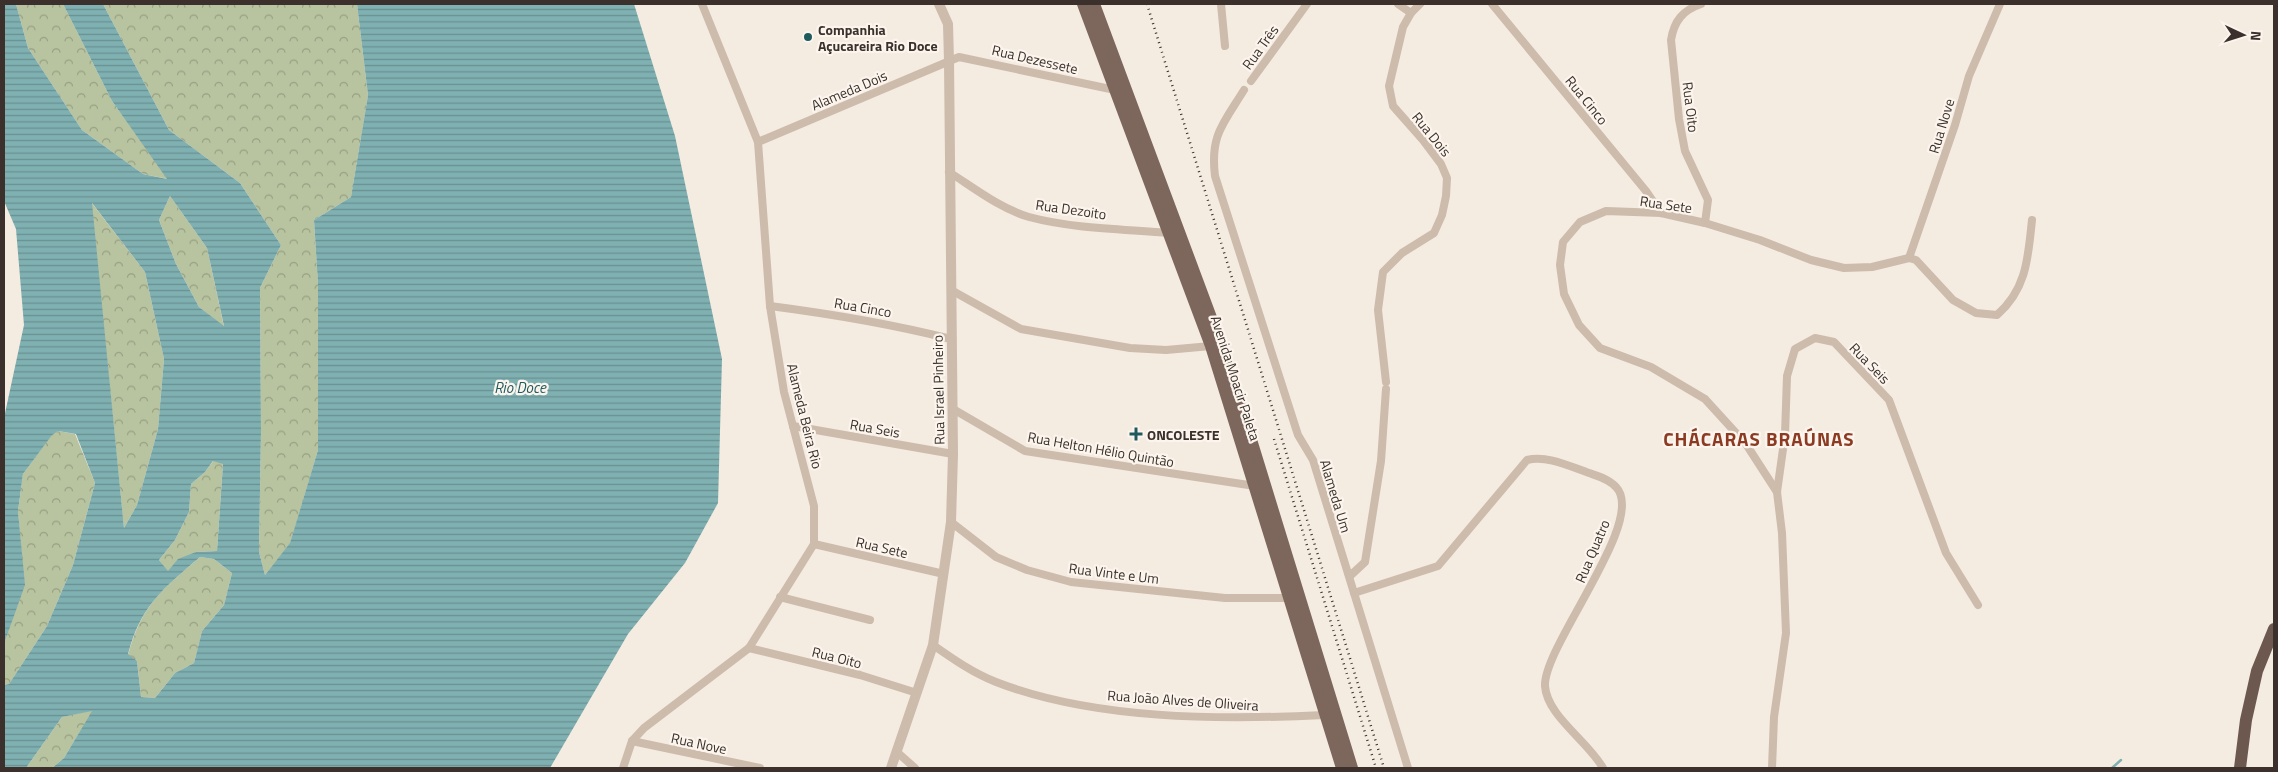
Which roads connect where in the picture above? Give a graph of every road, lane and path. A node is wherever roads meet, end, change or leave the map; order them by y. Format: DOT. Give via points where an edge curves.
graph roads {
  1 [pos="702,4"];
  2 [pos="939,4"];
  3 [pos="1083,4"];
  4 [pos="1094,4"];
  5 [pos="1221,4"];
  6 [pos="1306,4"];
  7 [pos="1398,4"];
  8 [pos="1420,4"];
  9 [pos="1492,4"];
  10 [pos="1701,4"];
  11 [pos="2000,4"];
  12 [pos="1410,12"];
  13 [pos="1225,46"];
  14 [pos="949,61"];
  15 [pos="1250,81"];
  16 [pos="1115,90"];
  17 [pos="1244,90"];
  18 [pos="758,142"];
  19 [pos="949,172"];
  20 [pos="1215,176"];
  21 [pos="1661,213"];
  22 [pos="2032,220"];
  23 [pos="1705,223"];
  24 [pos="1170,233"];
  25 [pos="1910,258"];
  26 [pos="951,290"];
  27 [pos="770,306"];
  28 [pos="951,340"];
  29 [pos="1211,346"];
  30 [pos="953,409"];
  31 [pos="794,426"];
  32 [pos="953,454"];
  33 [pos="1255,486"];
  34 [pos="1777,492"];
  35 [pos="951,522"];
  36 [pos="814,544"];
  37 [pos="944,574"];
  38 [pos="1350,576"];
  39 [pos="1354,592"];
  40 [pos="780,597"];
  41 [pos="1290,598"];
  42 [pos="1978,605"];
  43 [pos="870,620"];
  44 [pos="2274,629"];
  45 [pos="933,645"];
  46 [pos="749,648"];
  47 [pos="917,693"];
  48 [pos="1324,715"];
  49 [pos="632,741"];
  50 [pos="898,753"];
  51 [pos="623,768"];
  52 [pos="760,768"];
  53 [pos="891,768"];
  54 [pos="915,768"];
  55 [pos="1342,768"];
  56 [pos="1352,768"];
  57 [pos="1408,768"];
  58 [pos="1603,768"];
  59 [pos="1772,768"];
  60 [pos="2240,768"];
  1 -- 18 [label="street, Alameda Beira Rio"];
  2 -- 14 [label="street, Rua Israel Pinheiro" via="948,24"];
  3 -- 16 [label="main road, Avenida Moacir Paleta"];
  4 -- 56 [label="main road, Avenida Moacir Paleta" via="1213,323"];
  5 -- 13 [label="street"];
  6 -- 15 [label="street, Rua Três"];
  7 -- 12 [label="street"];
  8 -- 12 [label="street"];
  9 -- 21 [label="street, Rua Cinco"];
  10 -- 23 [label="street, Rua Oito" via="1680,16 1671,40 1685,151 1708,200"];
  11 -- 25 [label="street, Rua Nove" via="1968,76"];
  12 -- 38 [label="street, Rua Dois" via="1403,27 1390,86 1393,106 1442,164 1447,178 1446,196 1434,234 1402,253 1383,272 1378,310 1386,386 1381,461 1364,562"];
  14 -- 16 [label="street, Rua Dezessete" via="966,57"];
  14 -- 18 [label="street, Alameda Dois"];
  14 -- 19 [label="street, Rua Israel Pinheiro"];
  16 -- 24 [label="main road, Avenida Moacir Paleta"];
  17 -- 20 [label="street, Rua Três" via="1214,142"];
  18 -- 27 [label="street, Alameda Beira Rio"];
  19 -- 24 [label="street, Rua Dezoito" via="1028,217"];
  19 -- 26 [label="street, Rua Israel Pinheiro"];
  20 -- 38 [label="street, Alameda Um" via="1298,435 1313,460"];
  21 -- 23 [label="street, Rua Sete"];
  21 -- 34 [label="street, Rua Sete" via="1606,211 1580,222 1563,242 1560,265 1564,294 1579,325 1600,348 1650,367 1705,399 1746,444"];
  22 -- 25 [label="street" via="2028,260 2017,294 1997,315 1976,313 1953,300 1916,260"];
  23 -- 25 [label="street, Rua Sete" via="1811,260 1844,268"];
  24 -- 29 [label="main road, Avenida Moacir Paleta"];
  26 -- 28 [label="street, Rua Israel Pinheiro"];
  26 -- 29 [label="street" via="1021,329 1130,348 1166,350"];
  27 -- 28 [label="street, Rua Cinco" via="861,319"];
  27 -- 31 [label="street, Alameda Beira Rio" via="784,392"];
  28 -- 30 [label="street, Rua Israel Pinheiro"];
  29 -- 33 [label="main road, Avenida Moacir Paleta"];
  30 -- 32 [label="street, Rua Israel Pinheiro"];
  30 -- 33 [label="street, Rua Helton Hélio Quintão" via="1025,451"];
  31 -- 32 [label="street, Rua Seis"];
  31 -- 36 [label="street, Alameda Beira Rio" via="814,506"];
  32 -- 35 [label="street, Rua Israel Pinheiro"];
  33 -- 41 [label="main road, Avenida Moacir Paleta"];
  34 -- 42 [label="street, Rua Seis" via="1785,435 1787,376 1795,349 1815,338 1834,342 1890,400 1946,553"];
  34 -- 59 [label="street, Rua Seis" via="1786,633 1774,717"];
  35 -- 37 [label="street, Rua Israel Pinheiro"];
  35 -- 41 [label="street, Rua Vinte e Um" via="996,557 1027,570 1071,582 1225,598"];
  36 -- 37 [label="street, Rua Sete"];
  36 -- 40 [label="street"];
  37 -- 45 [label="street, Rua Israel Pinheiro"];
  38 -- 39 [label="street, Alameda Um"];
  39 -- 57 [label="street, Alameda Um"];
  39 -- 58 [label="street, Rua Quatro" via="1438,566 1527,460 1538,457 1556,461 1602,477 1617,487 1622,499 1612,541 1545,674 1548,700"];
  40 -- 43 [label="street"];
  40 -- 46 [label="street"];
  41 -- 48 [label="main road, Avenida Moacir Paleta"];
  44 -- 60 [label="highway" via="2257,671"];
  45 -- 47 [label="street, Rua Israel Pinheiro"];
  45 -- 48 [label="street, Rua João Alves de Oliveira" via="961,665 996,682 1051,699 1118,710 1212,717"];
  46 -- 47 [label="street, Rua Oito" via="860,675"];
  46 -- 49 [label="street" via="652,721"];
  47 -- 50 [label="street, Rua Israel Pinheiro"];
  48 -- 55 [label="main road, Avenida Moacir Paleta"];
  49 -- 51 [label="street"];
  49 -- 52 [label="street, Rua Nove"];
  50 -- 53 [label="street, Rua Israel Pinheiro"];
  50 -- 54 [label="street"];
}
